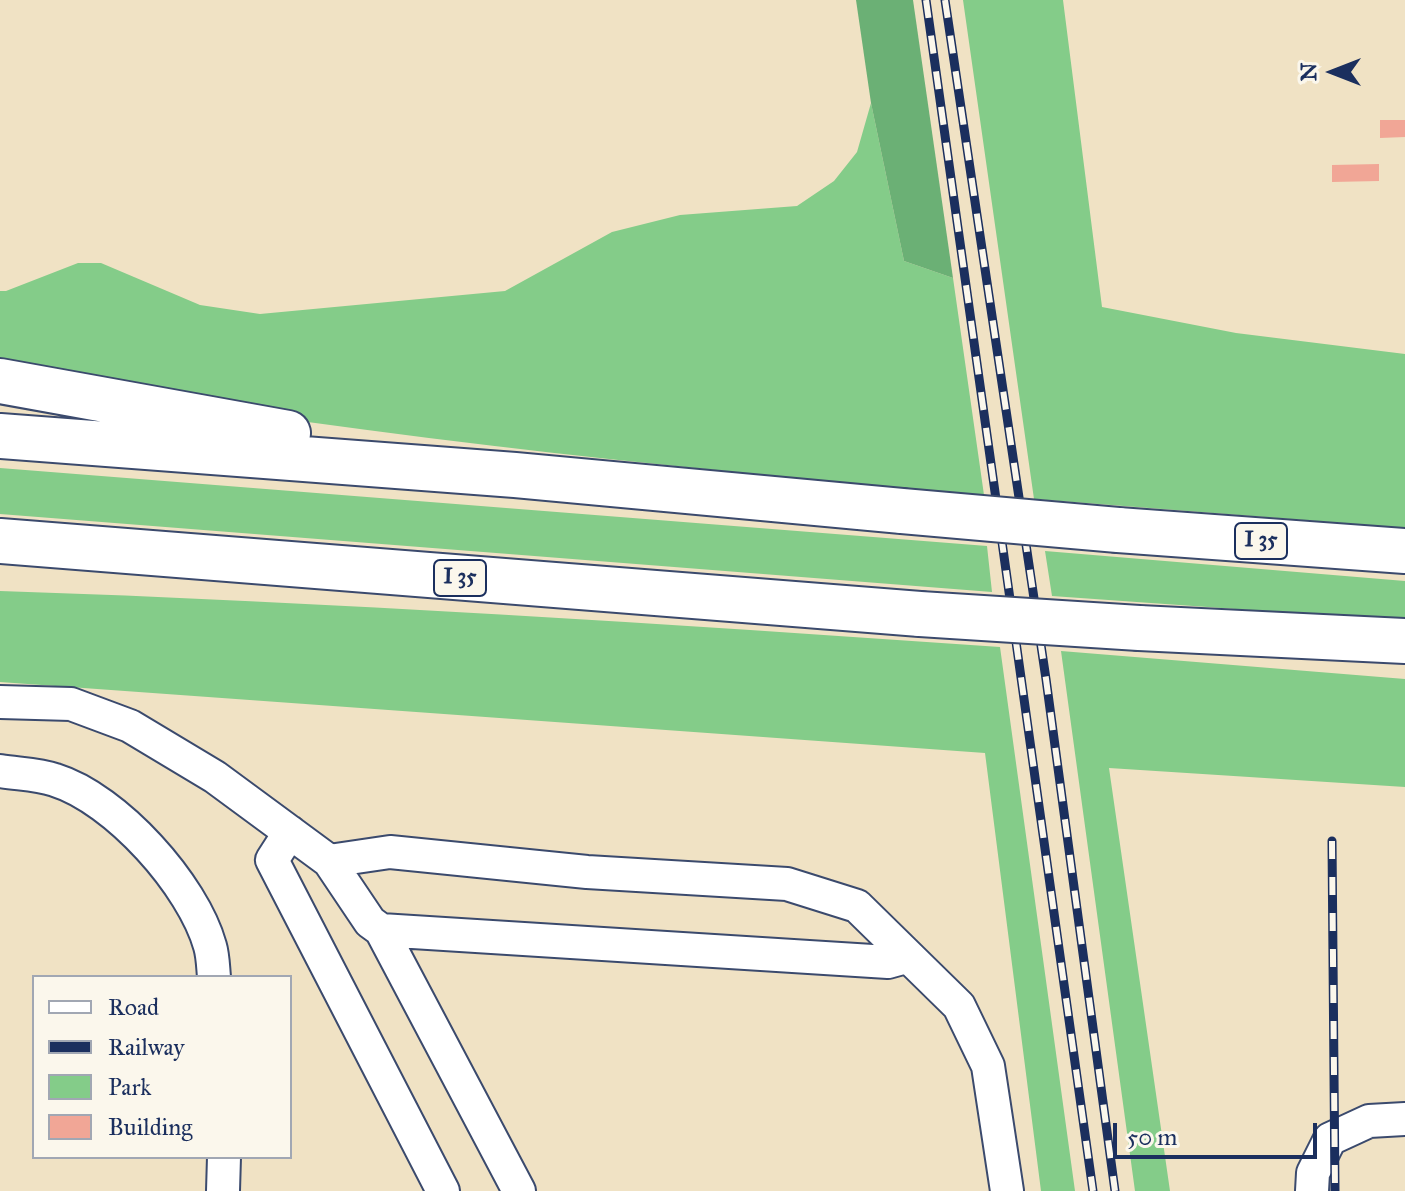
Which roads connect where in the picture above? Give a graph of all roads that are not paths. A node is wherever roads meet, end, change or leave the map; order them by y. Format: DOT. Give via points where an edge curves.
graph roads {
  1 [pos="0,381"];
  2 [pos="0,436"];
  3 [pos="515,475"];
  4 [pos="0,541"];
  5 [pos="1405,551"];
  6 [pos="0,566"];
  7 [pos="439,576"];
  8 [pos="1405,641"];
  9 [pos="0,702"];
  10 [pos="0,771"];
  11 [pos="290,832"];
  12 [pos="329,861"];
  13 [pos="381,930"];
  14 [pos="906,957"];
  15 [pos="214,975"];
  16 [pos="1405,1119"];
  17 [pos="224,1159"];
  18 [pos="223,1191"];
  19 [pos="443,1191"];
  20 [pos="519,1191"];
  21 [pos="1007,1191"];
  22 [pos="1312,1191"];
  1 -- 3 [label="highway"];
  2 -- 3 [label="highway, I 35"];
  3 -- 5 [label="highway, I 35, bridge"];
  4 -- 7 [label="highway, I 35"];
  6 -- 7 [label="highway"];
  7 -- 8 [label="highway, I 35, bridge" via="920,614"];
  9 -- 11 [label="lane" via="71,704 130,726 215,777"];
  10 -- 15 [label="lane" via="56,780 108,808 158,856 189,899 210,946"];
  11 -- 12 [label="lane"];
  11 -- 19 [label="lane" via="272,860"];
  12 -- 13 [label="lane"];
  12 -- 14 [label="lane" via="390,852 587,872 787,884 857,906"];
  13 -- 14 [label="lane" via="888,962"];
  13 -- 20 [label="lane"];
  14 -- 21 [label="lane" via="959,1006 988,1066"];
  16 -- 22 [label="lane" via="1369,1121 1330,1139 1313,1173"];
  17 -- 18 [label="lane"];
}
